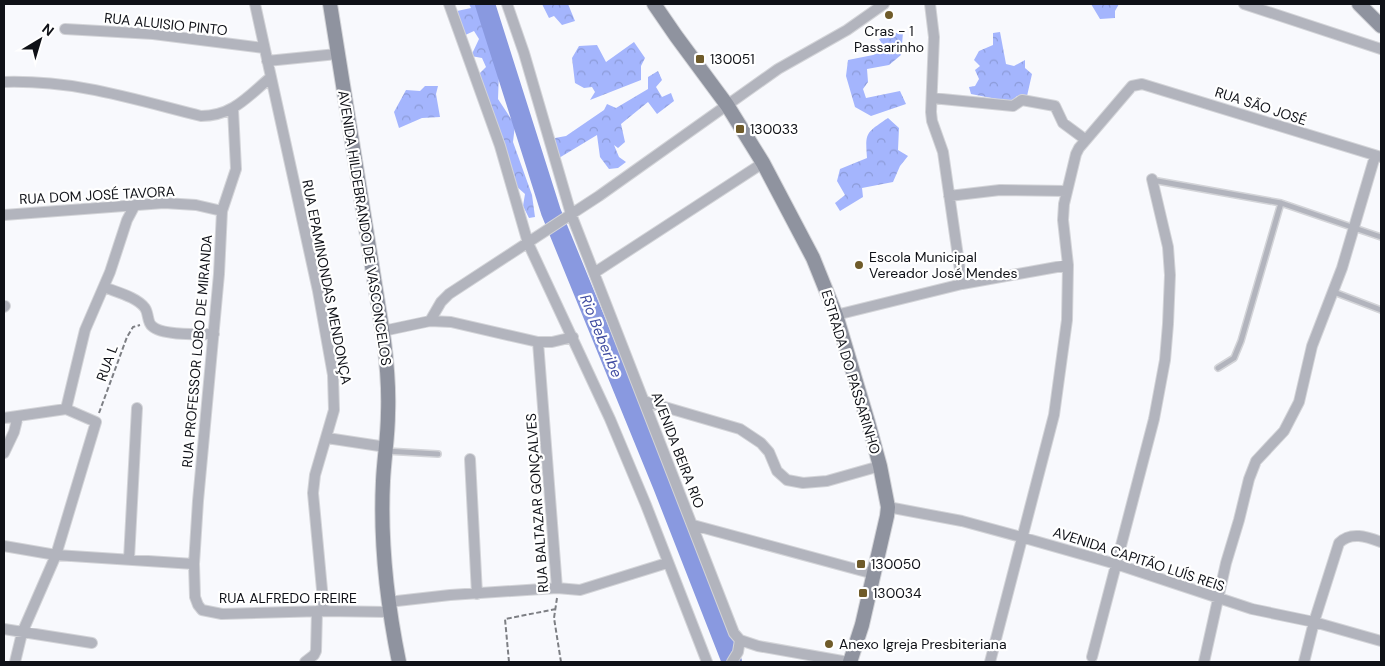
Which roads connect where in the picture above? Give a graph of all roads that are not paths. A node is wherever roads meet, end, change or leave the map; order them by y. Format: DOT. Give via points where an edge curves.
graph roads {
  1 [pos="255,4"];
  2 [pos="330,4"];
  3 [pos="449,4"];
  4 [pos="507,4"];
  5 [pos="654,4"];
  6 [pos="884,4"];
  7 [pos="930,4"];
  8 [pos="1244,4"];
  9 [pos="1359,4"];
  10 [pos="1381,26"];
  11 [pos="65,29"];
  12 [pos="264,48"];
  13 [pos="1381,49"];
  14 [pos="337,54"];
  15 [pos="267,61"];
  16 [pos="271,77"];
  17 [pos="4,82"];
  18 [pos="932,98"];
  19 [pos="727,105"];
  20 [pos="233,109"];
  21 [pos="1086,140"];
  22 [pos="1378,156"];
  23 [pos="763,163"];
  24 [pos="1152,179"];
  25 [pos="1067,191"];
  26 [pos="949,196"];
  27 [pos="1281,203"];
  28 [pos="134,205"];
  29 [pos="222,211"];
  30 [pos="4,215"];
  31 [pos="567,216"];
  32 [pos="1354,228"];
  33 [pos="1381,237"];
  34 [pos="532,239"];
  35 [pos="1068,265"];
  36 [pos="594,273"];
  37 [pos="962,284"];
  38 [pos="104,287"];
  39 [pos="1334,292"];
  40 [pos="1381,310"];
  41 [pos="836,315"];
  42 [pos="430,321"];
  43 [pos="383,332"];
  44 [pos="214,334"];
  45 [pos="573,337"];
  46 [pos="538,342"];
  47 [pos="1218,368"];
  48 [pos="644,401"];
  49 [pos="136,408"];
  50 [pos="66,409"];
  51 [pos="18,416"];
  52 [pos="4,418"];
  53 [pos="326,438"];
  54 [pos="386,449"];
  55 [pos="4,452"];
  56 [pos="438,454"];
  57 [pos="470,459"];
  58 [pos="880,466"];
  59 [pos="888,507"];
  60 [pos="693,525"];
  61 [pos="1022,537"];
  62 [pos="1381,542"];
  63 [pos="4,546"];
  64 [pos="56,555"];
  65 [pos="129,559"];
  66 [pos="668,563"];
  67 [pos="194,564"];
  68 [pos="1116,564"];
  69 [pos="874,574"];
  70 [pos="557,588"];
  71 [pos="477,594"];
  72 [pos="195,597"];
  73 [pos="1218,598"];
  74 [pos="389,607"];
  75 [pos="321,611"];
  76 [pos="1314,622"];
  77 [pos="4,629"];
  78 [pos="22,633"];
  79 [pos="739,638"];
  80 [pos="1381,641"];
  81 [pos="92,643"];
  82 [pos="1092,657"];
  83 [pos="15,662"];
  84 [pos="305,662"];
  85 [pos="399,662"];
  86 [pos="707,662"];
  87 [pos="732,662"];
  88 [pos="849,662"];
  89 [pos="990,662"];
  90 [pos="1204,662"];
  91 [pos="1304,662"];
  1 -- 12 [label="street, RUA EPAMINONDAS MENDONÇA"];
  2 -- 14 [label="street, AVENIDA HILDEBRANDO DE VASCONCELOS"];
  3 -- 34 [label="street"];
  4 -- 31 [label="street, AVENIDA BEIRA RIO" via="524,53"];
  5 -- 19 [label="street, ESTRADA DO PASSARINHO"];
  6 -- 19 [label="street" via="847,30 778,69"];
  7 -- 18 [label="street" via="934,37"];
  8 -- 13 [label="street"];
  9 -- 10 [label="street"];
  11 -- 12 [label="street, RUA ALUISIO PINTO" via="153,34"];
  12 -- 15 [label="street, RUA EPAMINONDAS MENDONÇA"];
  14 -- 15 [label="street"];
  14 -- 43 [label="street, AVENIDA HILDEBRANDO DE VASCONCELOS"];
  15 -- 16 [label="street, RUA EPAMINONDAS MENDONÇA"];
  16 -- 20 [label="street"];
  16 -- 53 [label="street, RUA EPAMINONDAS MENDONÇA" via="333,375 334,410"];
  17 -- 20 [label="street" via="80,86 201,116 213,116"];
  18 -- 21 [label="street" via="1013,106 1022,100 1055,106 1063,123"];
  18 -- 26 [label="street" via="932,122 943,152"];
  19 -- 23 [label="street, ESTRADA DO PASSARINHO"];
  19 -- 31 [label="street"];
  20 -- 29 [label="street, RUA PROFESSOR LOBO DE MIRANDA" via="236,169"];
  21 -- 22 [label="street, RUA SÃO JOSÉ" via="1132,86 1142,84"];
  21 -- 25 [label="street" via="1076,154"];
  22 -- 32 [label="street"];
  23 -- 36 [label="street"];
  23 -- 41 [label="street, ESTRADA DO PASSARINHO" via="809,250"];
  24 -- 27 [label="lane"];
  24 -- 68 [label="street" via="1168,247 1170,275 1164,368"];
  25 -- 26 [label="street" via="1000,190"];
  25 -- 35 [label="street" via="1063,220"];
  26 -- 37 [label="street"];
  27 -- 32 [label="lane"];
  27 -- 47 [label="lane" via="1241,342 1234,358"];
  28 -- 29 [label="street, RUA DOM JOSÉ TAVORA" via="196,205"];
  28 -- 30 [label="street, RUA DOM JOSÉ TAVORA"];
  28 -- 38 [label="street"];
  29 -- 44 [label="street, RUA PROFESSOR LOBO DE MIRANDA"];
  31 -- 34 [label="street"];
  31 -- 36 [label="street, AVENIDA BEIRA RIO"];
  32 -- 33 [label="lane"];
  32 -- 39 [label="street"];
  34 -- 42 [label="street" via="449,294"];
  34 -- 45 [label="street"];
  35 -- 37 [label="street"];
  35 -- 61 [label="street" via="1067,320 1058,395"];
  36 -- 48 [label="street, AVENIDA BEIRA RIO"];
  37 -- 41 [label="street"];
  38 -- 44 [label="street" via="139,303 156,329"];
  38 -- 50 [label="street" via="85,330"];
  39 -- 40 [label="lane"];
  39 -- 73 [label="street" via="1312,346 1299,402 1284,431 1256,460"];
  41 -- 58 [label="street, ESTRADA DO PASSARINHO"];
  42 -- 43 [label="street"];
  42 -- 46 [label="street" via="451,322"];
  43 -- 54 [label="street, AVENIDA HILDEBRANDO DE VASCONCELOS" via="388,379"];
  44 -- 67 [label="street, RUA PROFESSOR LOBO DE MIRANDA"];
  45 -- 46 [label="street"];
  45 -- 66 [label="street" via="614,428"];
  46 -- 70 [label="street, RUA BALTAZAR GONÇALVES"];
  48 -- 58 [label="street" via="740,429 761,443 787,480 803,483 827,481"];
  48 -- 60 [label="street, AVENIDA BEIRA RIO"];
  49 -- 65 [label="street"];
  50 -- 51 [label="street"];
  50 -- 64 [label="street" via="96,422"];
  51 -- 52 [label="street"];
  51 -- 55 [label="street"];
  53 -- 54 [label="street"];
  53 -- 75 [label="street, RUA EPAMINONDAS MENDONÇA" via="312,493"];
  54 -- 56 [label="lane"];
  54 -- 74 [label="street, AVENIDA HILDEBRANDO DE VASCONCELOS" via="383,519"];
  57 -- 71 [label="street"];
  58 -- 59 [label="street, ESTRADA DO PASSARINHO"];
  59 -- 61 [label="street, AVENIDA CAPITÃO LUÍS REIS" via="962,521"];
  59 -- 69 [label="street, ESTRADA DO PASSARINHO"];
  60 -- 69 [label="street"];
  60 -- 79 [label="street, AVENIDA BEIRA RIO" via="727,617"];
  61 -- 68 [label="street, AVENIDA CAPITÃO LUÍS REIS"];
  61 -- 89 [label="street"];
  62 -- 76 [label="street" via="1350,536 1339,543"];
  63 -- 64 [label="street"];
  64 -- 65 [label="street"];
  64 -- 78 [label="street"];
  65 -- 67 [label="street"];
  66 -- 70 [label="street, RUA ALFREDO FREIRE" via="580,590"];
  66 -- 86 [label="street"];
  67 -- 72 [label="street, RUA PROFESSOR LOBO DE MIRANDA"];
  68 -- 73 [label="street, AVENIDA CAPITÃO LUÍS REIS"];
  68 -- 82 [label="street"];
  69 -- 88 [label="street, ESTRADA DO PASSARINHO"];
  70 -- 71 [label="street, RUA ALFREDO FREIRE"];
  71 -- 74 [label="street, RUA ALFREDO FREIRE"];
  72 -- 75 [label="street, RUA ALFREDO FREIRE" via="202,610 222,614"];
  73 -- 76 [label="street, AVENIDA CAPITÃO LUÍS REIS"];
  73 -- 90 [label="street"];
  74 -- 75 [label="street, RUA ALFREDO FREIRE"];
  74 -- 85 [label="street, AVENIDA HILDEBRANDO DE VASCONCELOS"];
  75 -- 84 [label="street, RUA EPAMINONDAS MENDONÇA" via="316,651"];
  76 -- 80 [label="street, AVENIDA CAPITÃO LUÍS REIS"];
  76 -- 91 [label="street"];
  77 -- 78 [label="street"];
  78 -- 81 [label="street"];
  78 -- 83 [label="street"];
  79 -- 87 [label="street" via="738,652"];
  79 -- 88 [label="street" via="758,646"];
}
